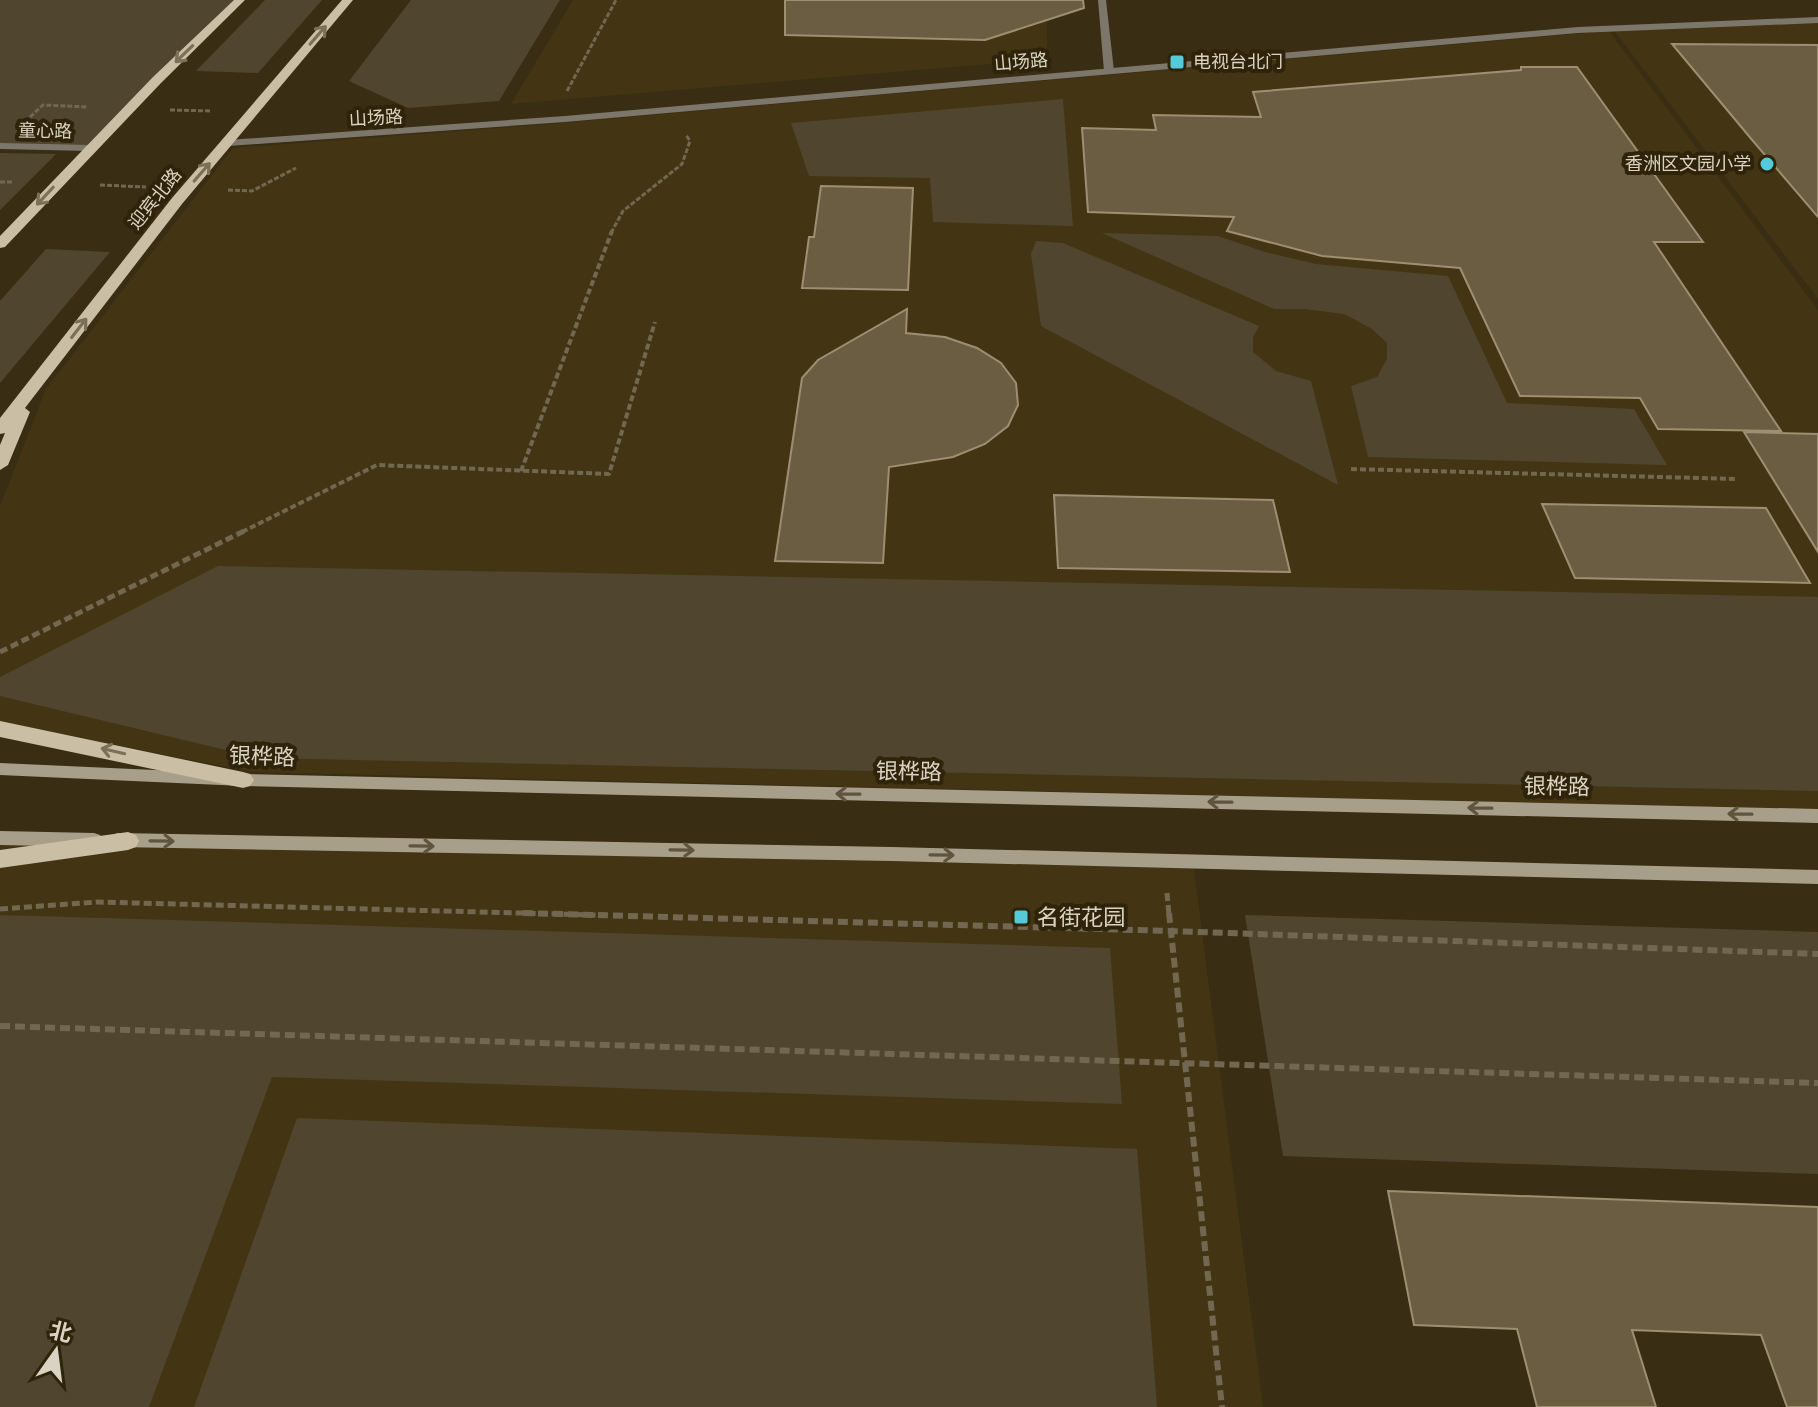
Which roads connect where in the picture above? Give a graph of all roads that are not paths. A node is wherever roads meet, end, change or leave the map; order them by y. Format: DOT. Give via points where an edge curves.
graph roads {
  1 [pos="240,0"];
  2 [pos="348,0"];
  3 [pos="1102,0"];
  4 [pos="1818,20"];
  5 [pos="1109,71"];
  6 [pos="228,143"];
  7 [pos="0,146"];
  8 [pos="90,148"];
  9 [pos="0,244"];
  10 [pos="31,390"];
  11 [pos="0,411"];
  12 [pos="0,429"];
  13 [pos="0,465"];
  14 [pos="0,729"];
  15 [pos="0,769"];
  16 [pos="243,780"];
  17 [pos="1818,816"];
  18 [pos="0,838"];
  19 [pos="128,841"];
  20 [pos="0,859"];
  21 [pos="1818,877"];
  1 -- 8 [label="main road, one-way"];
  6 -- 2 [label="main road, 迎宾北路, one-way"];
  3 -- 5 [label="street"];
  4 -- 5 [label="street, 山场路" via="1581,30"];
  5 -- 6 [label="street, 山场路" via="551,121"];
  10 -- 6 [label="main road, 迎宾北路, one-way"];
  7 -- 8 [label="street, 童心路"];
  8 -- 9 [label="main road, one-way"];
  10 -- 11 [label="main road"];
  10 -- 12 [label="main road, 迎宾北路"];
  10 -- 13 [label="main road"];
  16 -- 14 [label="main road, one-way"];
  15 -- 16 [label="main road, 银桦路"];
  17 -- 16 [label="main road, 银桦路, one-way"];
  18 -- 19 [label="main road"];
  19 -- 20 [label="main road"];
  19 -- 21 [label="main road, one-way"];
}
